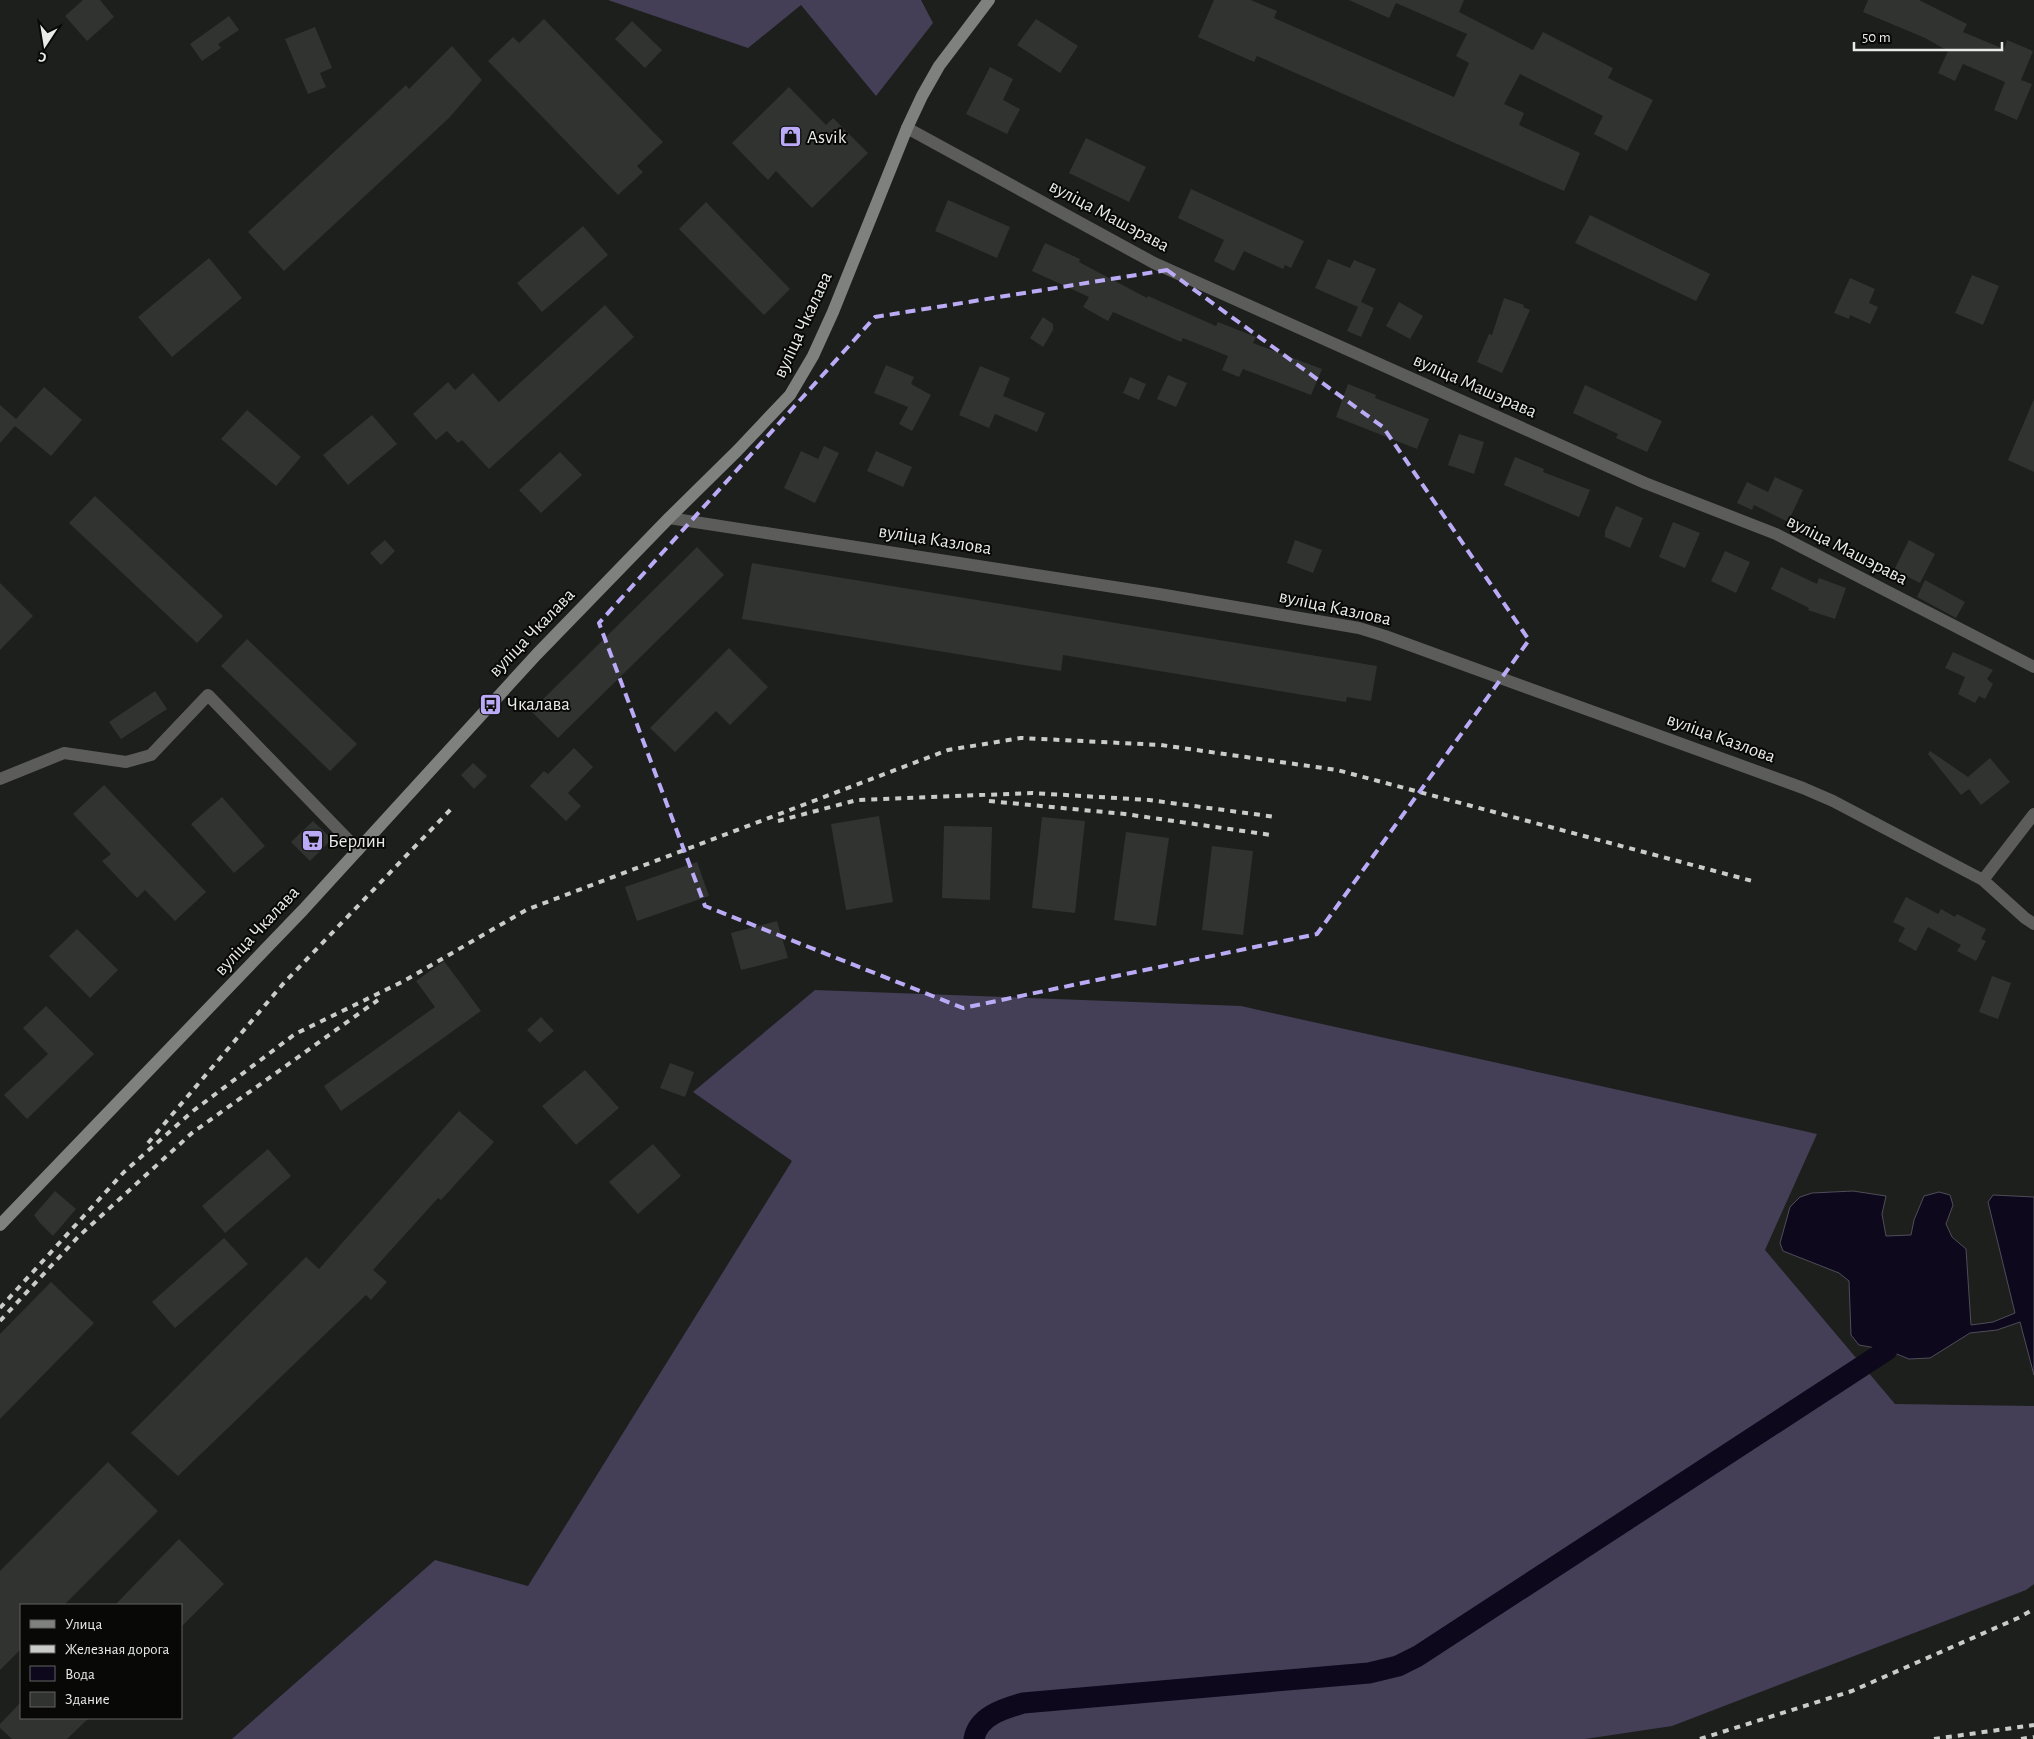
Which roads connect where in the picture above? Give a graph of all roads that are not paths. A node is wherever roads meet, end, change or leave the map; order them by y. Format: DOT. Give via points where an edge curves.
graph roads {
  1 [pos="989,0"];
  2 [pos="907,128"];
  3 [pos="669,518"];
  4 [pos="2034,667"];
  5 [pos="0,780"];
  6 [pos="2034,814"];
  7 [pos="358,850"];
  8 [pos="1983,880"];
  9 [pos="2034,924"];
  10 [pos="0,1225"];
  1 -- 2 [label="street, вуліца Чкалава" via="939,66"];
  2 -- 3 [label="street, вуліца Чкалава" via="833,312 802,377 790,396"];
  2 -- 4 [label="street, вуліца Машэрава" via="1154,263 1645,483 1776,534"];
  3 -- 7 [label="street, вуліца Чкалава" via="537,654"];
  3 -- 8 [label="street, вуліца Казлова" via="1359,628 1803,788"];
  5 -- 7 [label="street" via="64,753 126,762 151,755 208,695"];
  6 -- 8 [label="street"];
  7 -- 10 [label="street, вуліца Чкалава"];
  8 -- 9 [label="street, вуліца Казлова"];
}
